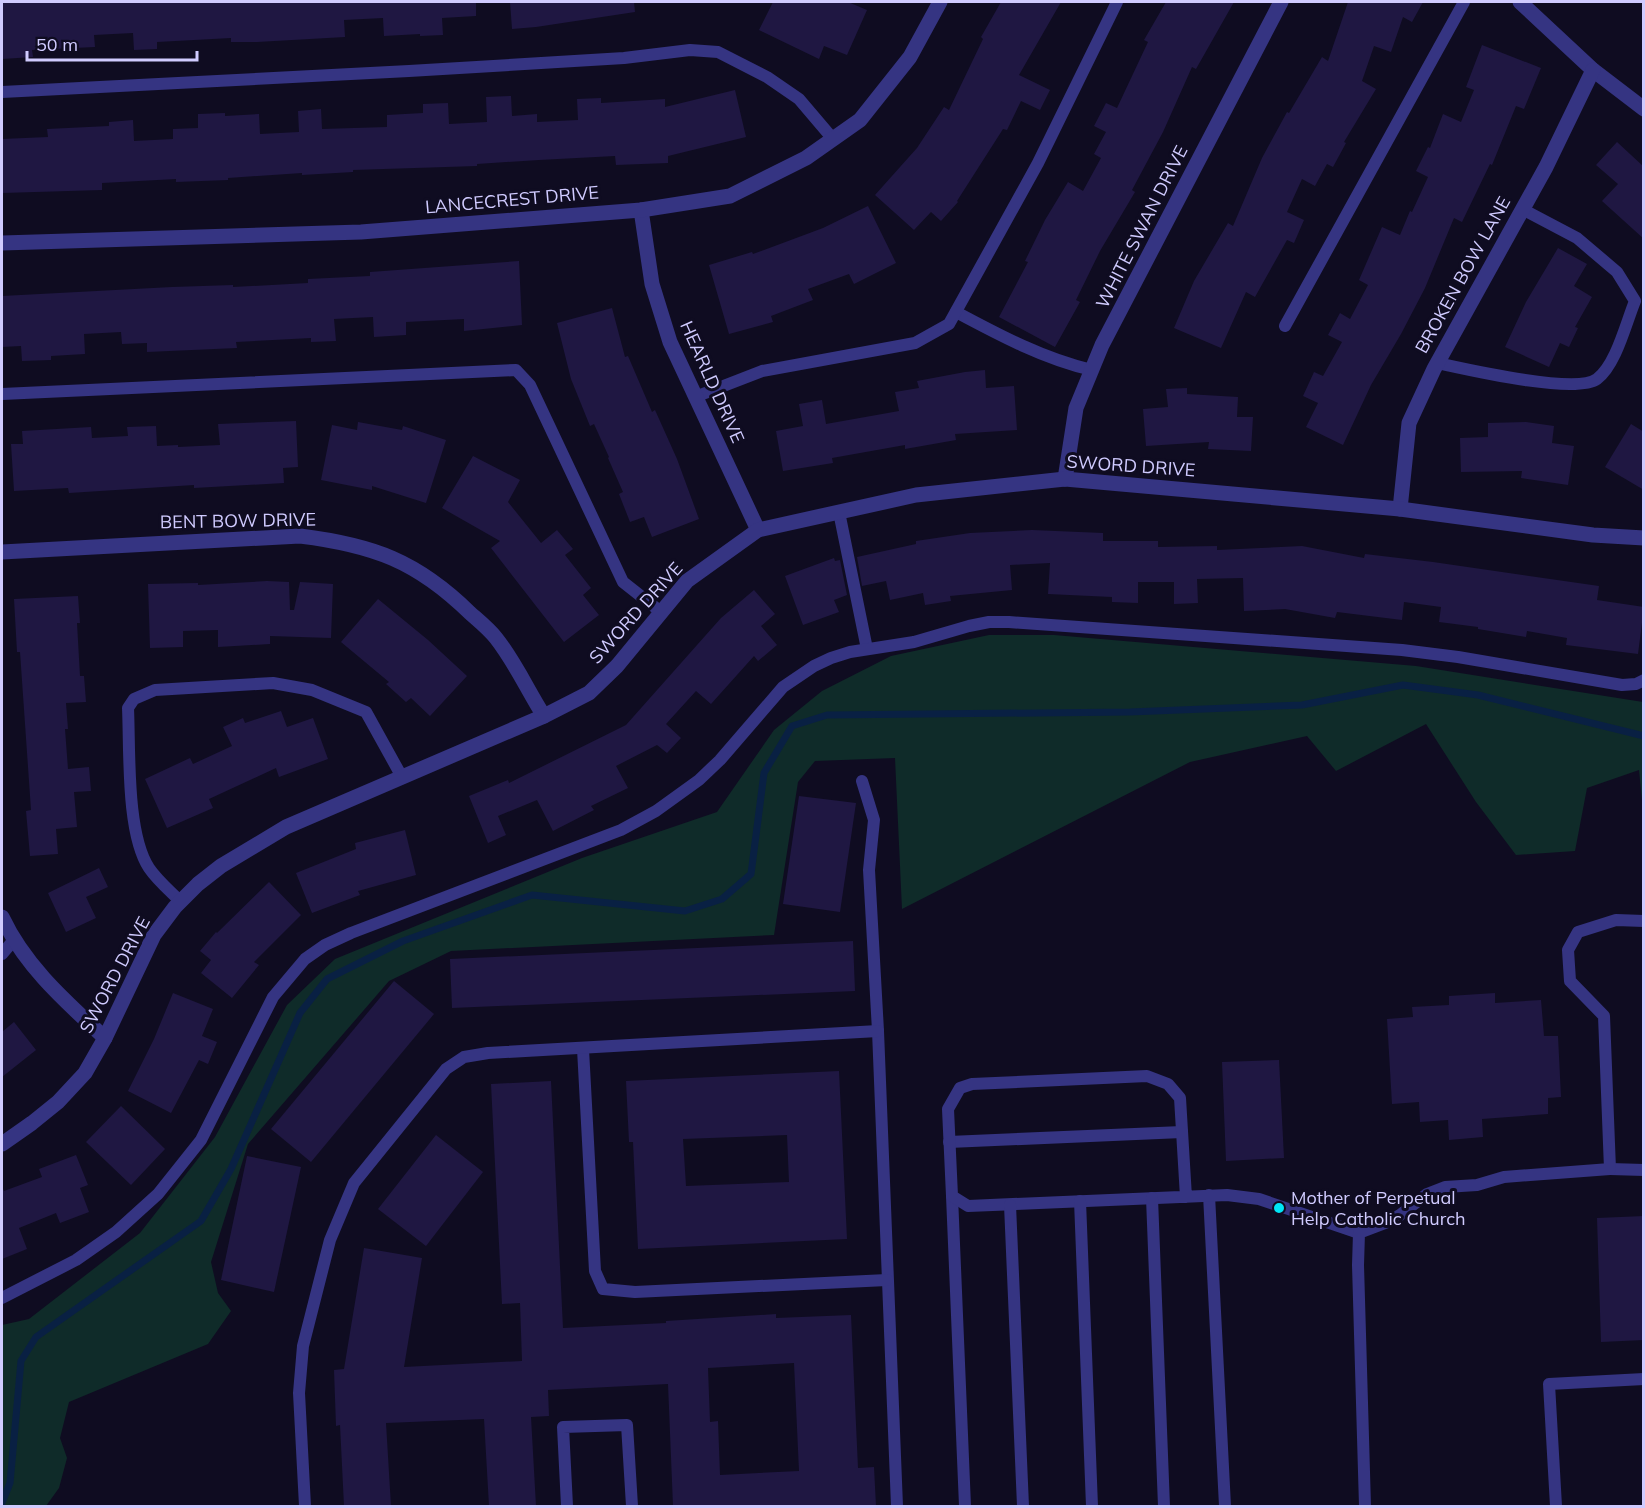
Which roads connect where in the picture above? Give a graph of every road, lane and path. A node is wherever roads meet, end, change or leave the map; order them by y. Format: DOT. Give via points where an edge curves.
graph roads {
  1 [pos="940,2"];
  2 [pos="1117,2"];
  3 [pos="1281,2"];
  4 [pos="1464,2"];
  5 [pos="1520,2"];
  6 [pos="1593,70"];
  7 [pos="2,92"];
  8 [pos="1644,109"];
  9 [pos="834,139"];
  10 [pos="1522,209"];
  11 [pos="641,210"];
  12 [pos="2,243"];
  13 [pos="956,312"];
  14 [pos="1285,326"];
  15 [pos="1437,363"];
  16 [pos="1092,370"];
  17 [pos="2,394"];
  18 [pos="695,397"];
  19 [pos="1065,479"];
  20 [pos="1400,509"];
  21 [pos="838,512"];
  22 [pos="758,530"];
  23 [pos="1644,538"];
  24 [pos="2,552"];
  25 [pos="661,612"];
  26 [pos="867,650"];
  27 [pos="1644,680"];
  28 [pos="544,716"];
  29 [pos="402,777"];
  30 [pos="862,781"];
  31 [pos="181,902"];
  32 [pos="2,917"];
  33 [pos="1644,921"];
  34 [pos="13,941"];
  35 [pos="2,954"];
  36 [pos="878,1032"];
  37 [pos="105,1038"];
  38 [pos="583,1049"];
  39 [pos="1182,1132"];
  40 [pos="949,1142"];
  41 [pos="2,1144"];
  42 [pos="1610,1169"];
  43 [pos="1644,1170"];
  44 [pos="1209,1195"];
  45 [pos="952,1196"];
  46 [pos="1186,1197"];
  47 [pos="1152,1198"];
  48 [pos="1080,1201"];
  49 [pos="1010,1205"];
  50 [pos="1359,1233"];
  51 [pos="887,1280"];
  52 [pos="2,1298"];
  53 [pos="1644,1379"];
  54 [pos="305,1506"];
  55 [pos="567,1506"];
  56 [pos="632,1506"];
  57 [pos="897,1506"];
  58 [pos="966,1506"];
  59 [pos="1023,1506"];
  60 [pos="1092,1506"];
  61 [pos="1164,1506"];
  62 [pos="1225,1506"];
  63 [pos="1365,1506"];
  64 [pos="1556,1506"];
  1 -- 9 [label="street, LANCECREST DRIVE" via="910,57 860,120"];
  2 -- 13 [label="lane" via="1038,163"];
  3 -- 16 [label="street, WHITE SWAN DRIVE"];
  4 -- 14 [label="lane"];
  5 -- 6 [label="street"];
  6 -- 8 [label="street"];
  6 -- 10 [label="street, BROKEN BOW LANE"];
  7 -- 9 [label="lane" via="469,68 690,50 718,52 767,77 799,99"];
  9 -- 11 [label="street, LANCECREST DRIVE" via="806,158 730,196"];
  10 -- 15 [label="street, BROKEN BOW LANE"];
  10 -- 15 [label="lane" via="1577,238 1617,272 1635,301 1610,364 1596,381 1572,385"];
  11 -- 12 [label="street, LANCECREST DRIVE" via="361,232"];
  11 -- 18 [label="street, HEARLD DRIVE" via="652,284 670,342"];
  13 -- 16 [label="lane" via="1003,337 1072,366"];
  13 -- 18 [label="lane" via="949,324 915,343 762,371"];
  15 -- 20 [label="street, BROKEN BOW LANE" via="1409,423"];
  16 -- 19 [label="street, WHITE SWAN DRIVE" via="1076,408"];
  17 -- 25 [label="lane" via="516,370 530,385 623,582"];
  18 -- 22 [label="street, HEARLD DRIVE"];
  19 -- 20 [label="street, SWORD DRIVE"];
  19 -- 21 [label="street, SWORD DRIVE" via="916,495"];
  20 -- 23 [label="street, SWORD DRIVE" via="1593,535"];
  21 -- 22 [label="street, SWORD DRIVE"];
  21 -- 26 [label="lane"];
  22 -- 25 [label="street, SWORD DRIVE" via="687,581"];
  24 -- 28 [label="street, BENT BOW DRIVE" via="300,536 370,548 416,569 455,598 496,638"];
  25 -- 28 [label="street, SWORD DRIVE" via="589,693"];
  26 -- 27 [label="lane" via="989,622 1044,623 1402,650 1622,685"];
  26 -- 52 [label="lane" via="831,658 783,687 720,760 656,811 621,830 351,933 305,960 273,997 201,1140 158,1194 116,1232 76,1260"];
  28 -- 29 [label="street, SWORD DRIVE"];
  29 -- 31 [label="street, SWORD DRIVE" via="286,827 221,866"];
  29 -- 31 [label="lane" via="366,712 312,690 273,683 155,690 134,699 128,708 131,792 138,845 149,869"];
  30 -- 36 [label="lane" via="874,820 869,870"];
  31 -- 37 [label="street, SWORD DRIVE" via="154,935"];
  32 -- 34 [label="street"];
  33 -- 42 [label="lane" via="1616,920 1578,932 1568,950 1570,981 1604,1016"];
  34 -- 35 [label="lane"];
  34 -- 37 [label="street" via="48,985"];
  36 -- 38 [label="lane"];
  36 -- 51 [label="lane"];
  37 -- 41 [label="street, SWORD DRIVE" via="85,1073 58,1102"];
  38 -- 51 [label="lane" via="595,1271 603,1289 635,1292"];
  38 -- 54 [label="lane" via="464,1057 446,1070 354,1184 330,1240 303,1346 299,1393"];
  39 -- 40 [label="lane"];
  39 -- 40 [label="lane" via="1180,1098 1168,1084 1135,1076 972,1084 960,1088 948,1109"];
  39 -- 46 [label="lane"];
  40 -- 45 [label="lane"];
  42 -- 43 [label="lane"];
  42 -- 50 [label="lane" via="1504,1177 1478,1185 1445,1187 1427,1194 1388,1222"];
  44 -- 46 [label="lane"];
  44 -- 50 [label="lane" via="1259,1199"];
  44 -- 62 [label="lane"];
  45 -- 49 [label="lane" via="968,1206"];
  45 -- 58 [label="lane"];
  46 -- 47 [label="lane"];
  47 -- 48 [label="lane"];
  47 -- 61 [label="lane"];
  48 -- 49 [label="lane"];
  48 -- 60 [label="lane"];
  49 -- 59 [label="lane"];
  50 -- 63 [label="lane"];
  51 -- 57 [label="lane"];
  53 -- 64 [label="lane" via="1549,1384"];
  55 -- 56 [label="lane" via="563,1427 627,1425"];
}
